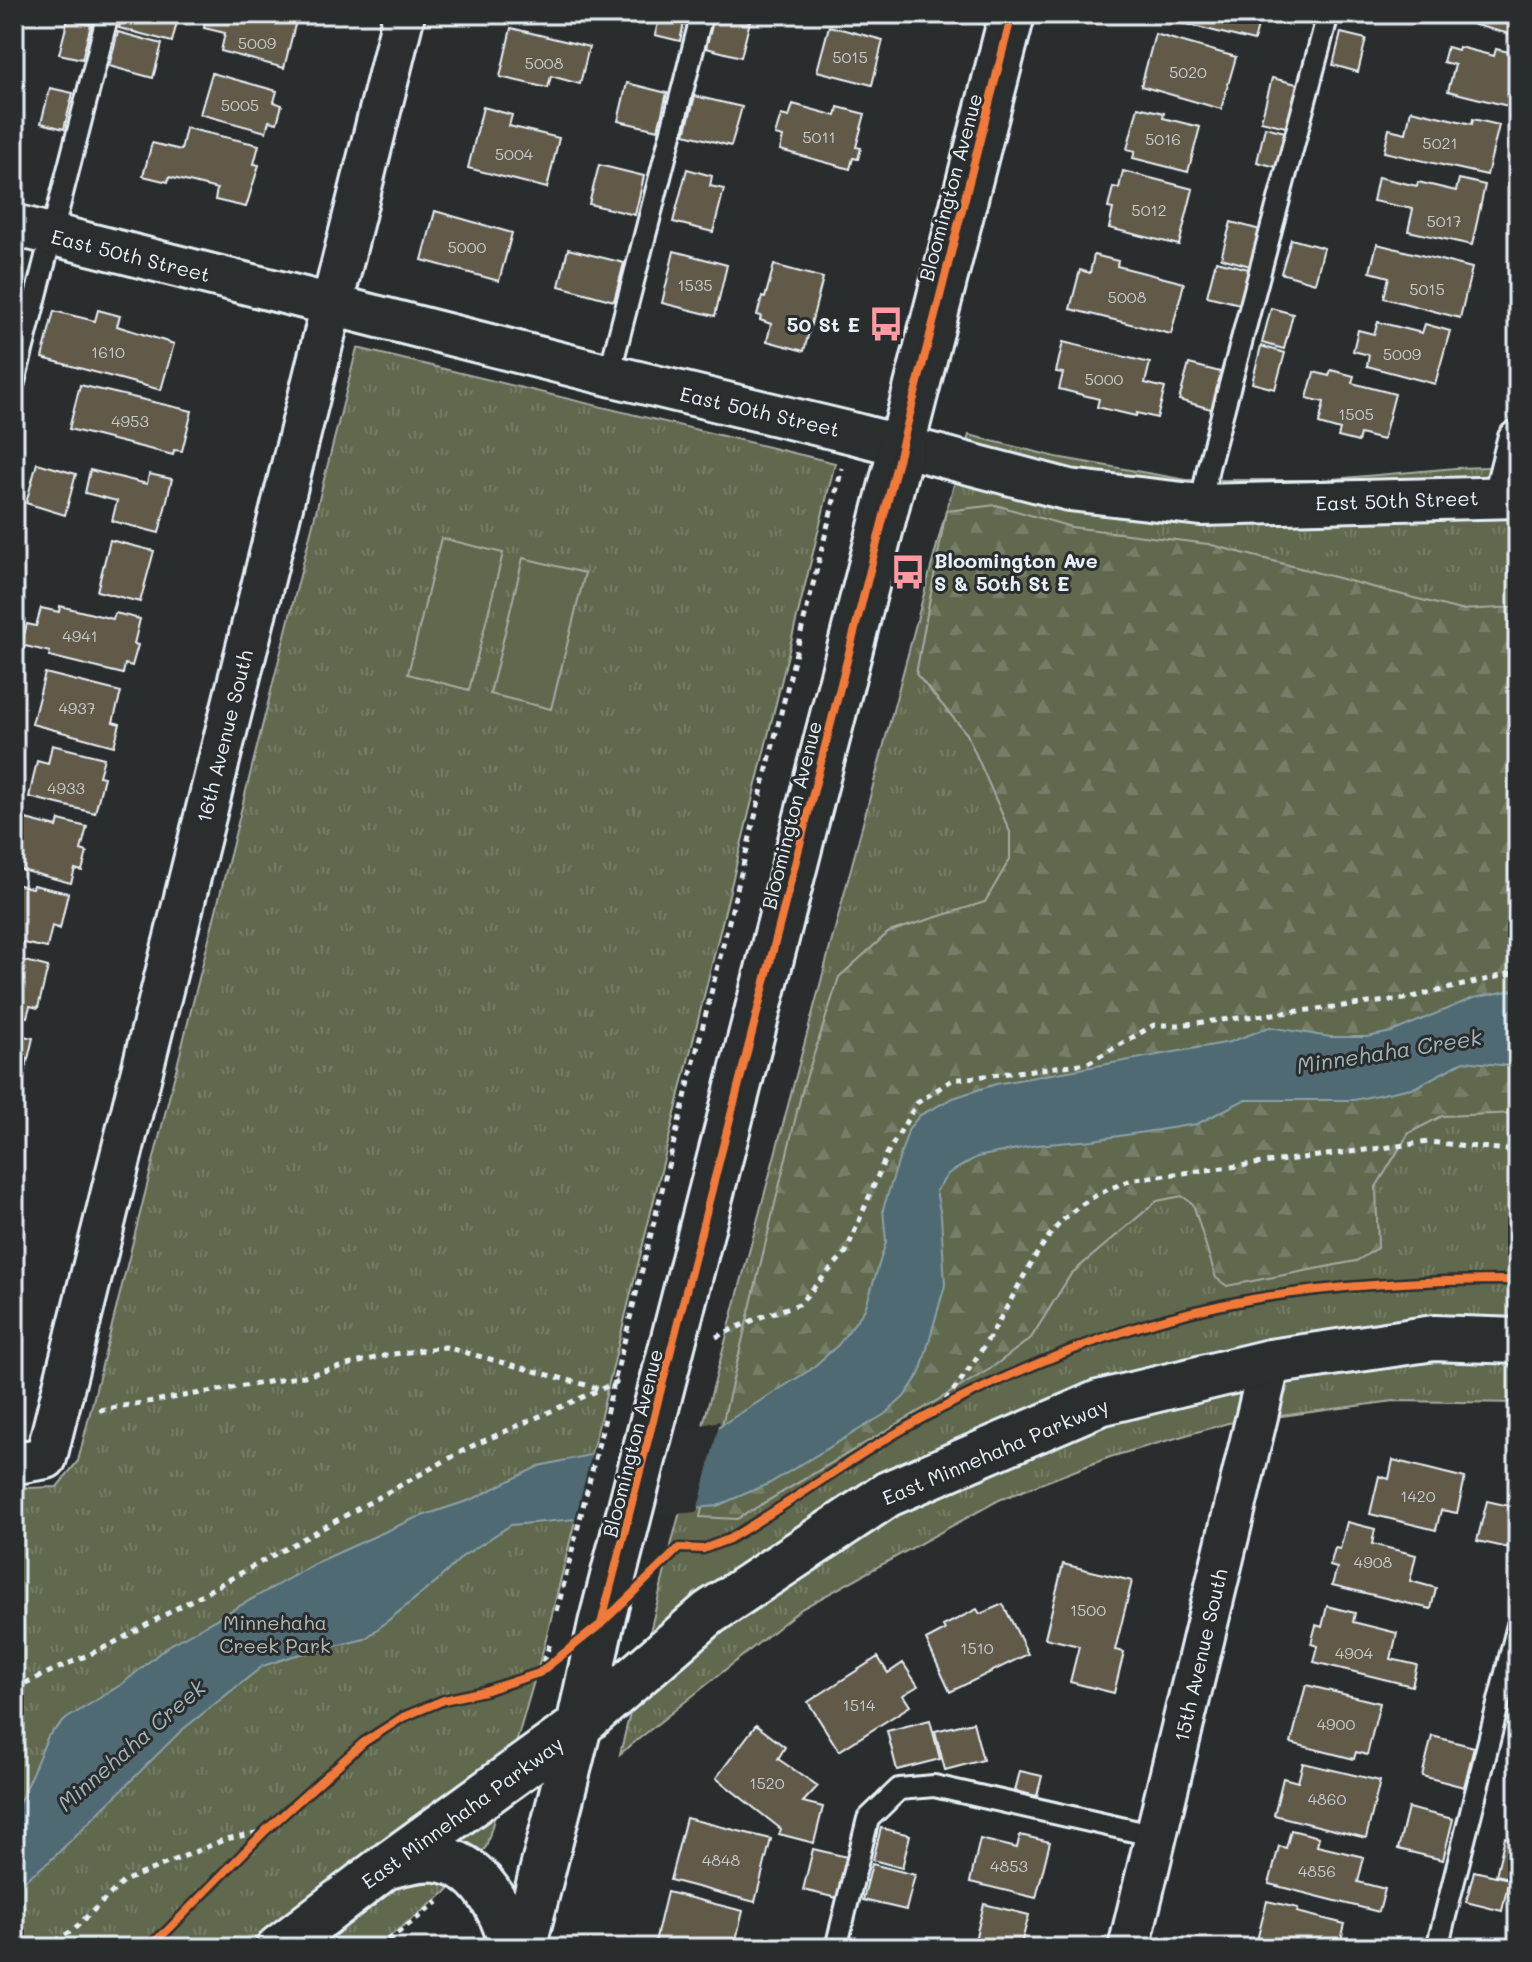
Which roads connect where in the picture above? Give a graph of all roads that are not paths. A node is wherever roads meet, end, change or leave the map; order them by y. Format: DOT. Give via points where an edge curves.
graph roads {
  1 [pos="108,14"];
  2 [pos="404,14"];
  3 [pos="702,14"];
  4 [pos="1012,14"];
  5 [pos="1328,14"];
  6 [pos="32,230"];
  7 [pos="330,305"];
  8 [pos="609,375"];
  9 [pos="14,382"];
  10 [pos="1518,441"];
  11 [pos="900,446"];
  12 [pos="1511,497"];
  13 [pos="1201,505"];
  14 [pos="1518,1341"];
  15 [pos="1270,1362"];
  16 [pos="30,1459"];
  17 [pos="1518,1625"];
  18 [pos="579,1726"];
  19 [pos="1156,1836"];
  20 [pos="386,1866"];
  21 [pos="279,1948"];
  22 [pos="513,1948"];
  23 [pos="523,1948"];
  24 [pos="836,1948"];
  25 [pos="1129,1948"];
  26 [pos="1437,1948"];
  1 -- 6 [label="lane"];
  2 -- 7 [label="street, 16th Avenue South"];
  3 -- 8 [label="lane"];
  4 -- 11 [label="street, Bloomington Avenue"];
  5 -- 13 [label="lane"];
  6 -- 7 [label="street, East 50th Street"];
  6 -- 9 [label="lane"];
  7 -- 8 [label="street, East 50th Street"];
  7 -- 16 [label="street, 16th Avenue South"];
  8 -- 11 [label="street, East 50th Street"];
  10 -- 12 [label="street"];
  11 -- 13 [label="street, East 50th Street" via="1069,490"];
  11 -- 18 [label="street, Bloomington Avenue"];
  12 -- 13 [label="street, East 50th Street"];
  14 -- 15 [label="street, East Minnehaha Parkway" via="1434,1338"];
  15 -- 18 [label="street, East Minnehaha Parkway" via="1099,1403 888,1494 709,1613"];
  15 -- 19 [label="street, 15th Avenue South"];
  17 -- 26 [label="lane"];
  18 -- 20 [label="street, East Minnehaha Parkway"];
  18 -- 23 [label="street, Bloomington Avenue"];
  19 -- 24 [label="lane" via="934,1786 899,1789 868,1819"];
  19 -- 25 [label="street, 15th Avenue South"];
  20 -- 21 [label="street, East Minnehaha Parkway"];
  20 -- 22 [label="street" via="419,1858 453,1862 484,1886"];
}
